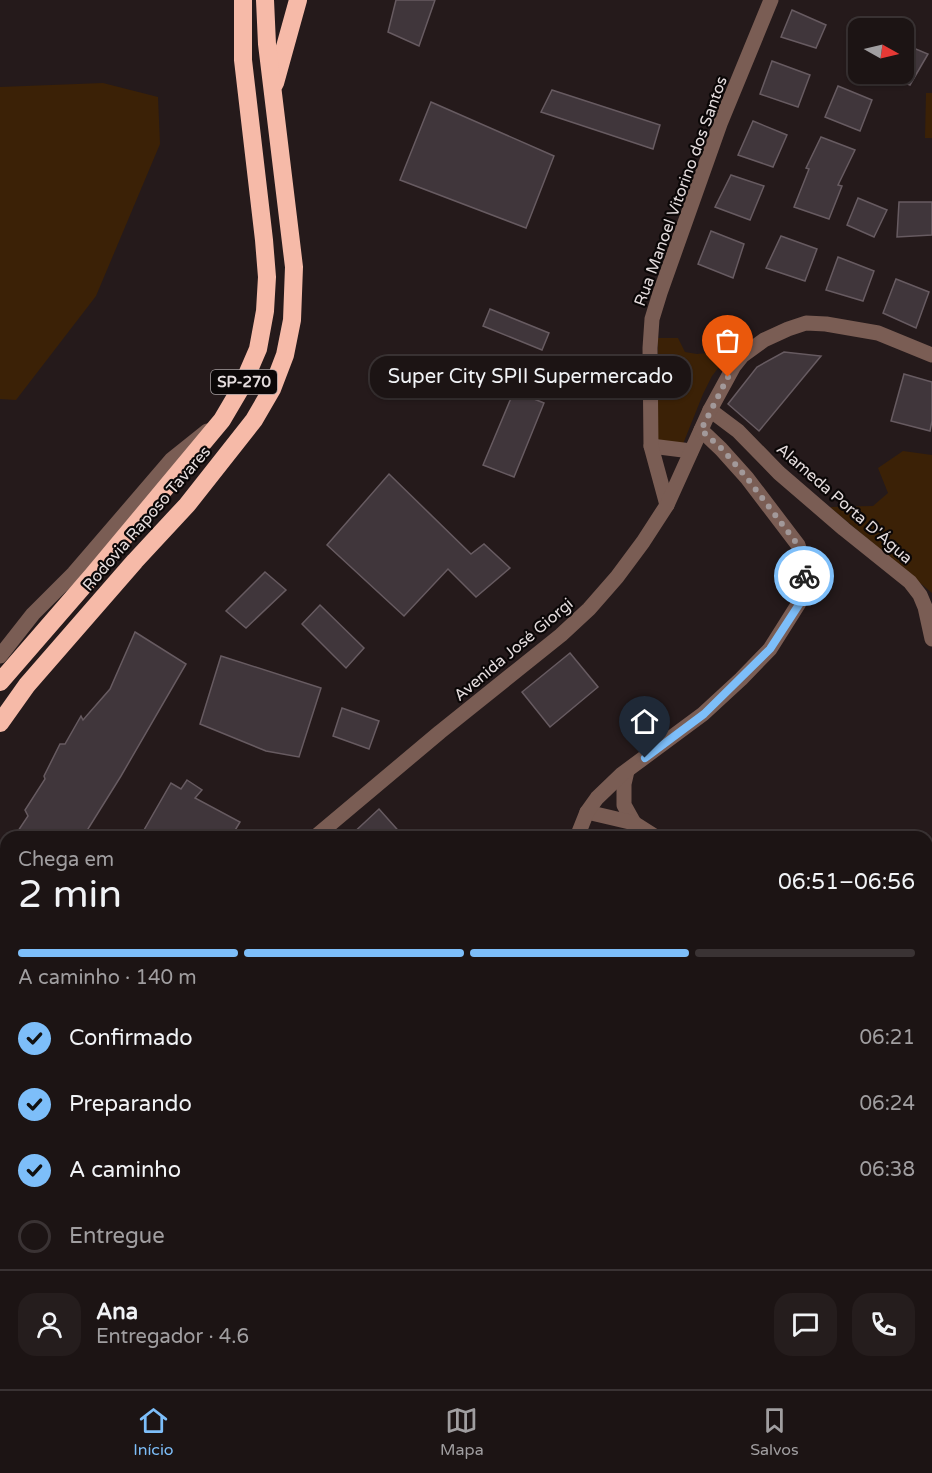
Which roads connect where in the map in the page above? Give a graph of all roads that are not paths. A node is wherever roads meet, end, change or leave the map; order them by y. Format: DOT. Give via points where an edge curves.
graph roads {
  1 [pos="235,0"];
  2 [pos="243,0"];
  3 [pos="266,0"];
  4 [pos="298,0"];
  5 [pos="771,0"];
  6 [pos="243,60"];
  7 [pos="273,91"];
  8 [pos="932,355"];
  9 [pos="710,410"];
  10 [pos="222,420"];
  11 [pos="701,430"];
  12 [pos="651,446"];
  13 [pos="692,451"];
  14 [pos="667,505"];
  15 [pos="932,639"];
  16 [pos="0,656"];
  17 [pos="0,682"];
  18 [pos="0,723"];
  19 [pos="627,771"];
  20 [pos="587,812"];
  21 [pos="634,823"];
  22 [pos="322,831"];
  23 [pos="579,831"];
  24 [pos="647,831"];
  1 -- 6 [label="highway"];
  2 -- 6 [label="highway, Rodovia Raposo Tavares / SP-270"];
  3 -- 7 [label="highway, Rodovia Raposo Tavares / SP-270"];
  4 -- 7 [label="highway"];
  5 -- 12 [label="street, Rua Manoel Vitorino dos Santos" via="720,124 652,320"];
  6 -- 10 [label="highway, Rodovia Raposo Tavares / SP-270" via="267,277 258,349"];
  7 -- 18 [label="highway, Rodovia Raposo Tavares / SP-270" via="294,267 292,320 285,355 272,389 254,420 187,505 27,685"];
  8 -- 9 [label="street, Avenida José Giorgi" via="878,333 806,323 764,340 742,356"];
  9 -- 11 [label="street, Avenida José Giorgi"];
  9 -- 15 [label="street, Alameda Porta D'Água" via="910,582 925,607"];
  10 -- 16 [label="street" via="172,459"];
  10 -- 17 [label="highway, Rodovia Raposo Tavares / SP-270"];
  11 -- 13 [label="street, Avenida José Giorgi"];
  11 -- 19 [label="street" via="747,478 798,545 805,585 800,603 770,649 704,714"];
  12 -- 13 [label="street"];
  12 -- 14 [label="street, Rua Manoel Vitorino dos Santos"];
  13 -- 14 [label="street, Avenida José Giorgi"];
  14 -- 22 [label="street, Avenida José Giorgi" via="590,609"];
  19 -- 20 [label="street"];
  19 -- 21 [label="street" via="624,805"];
  20 -- 21 [label="street"];
  20 -- 23 [label="street"];
  21 -- 24 [label="street"];
}
